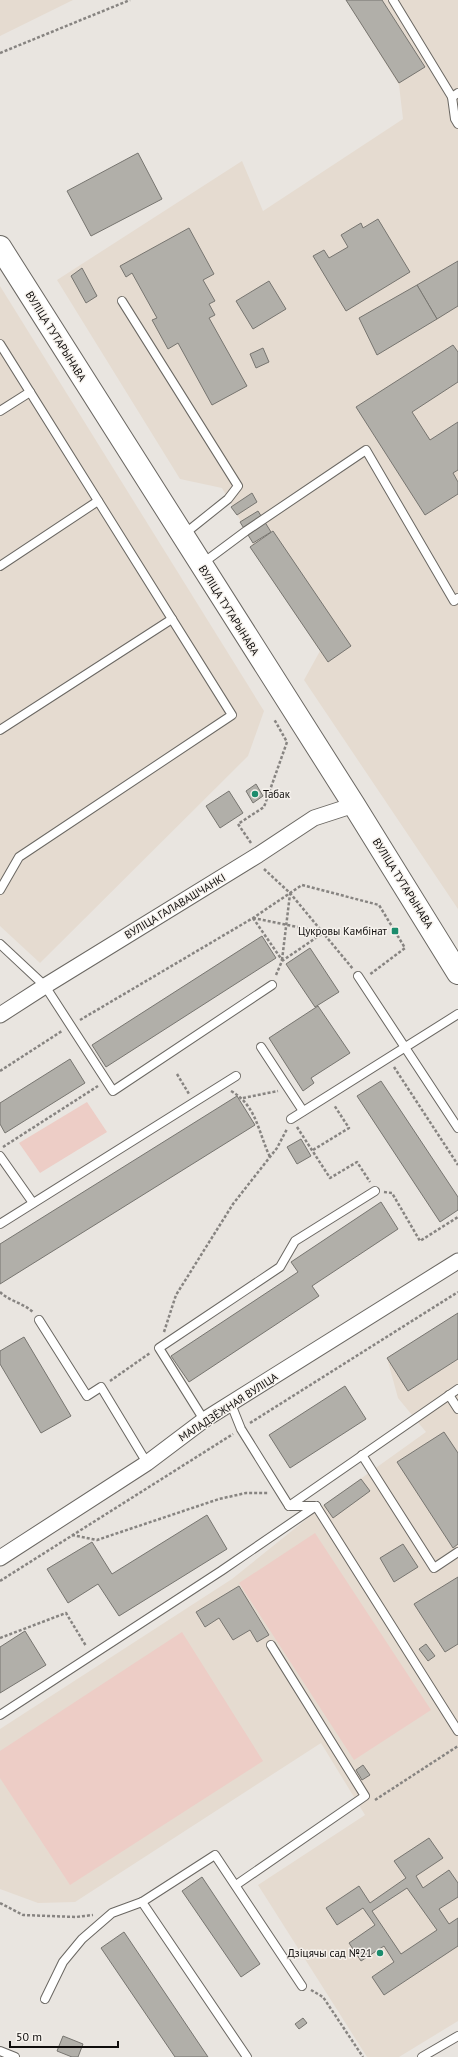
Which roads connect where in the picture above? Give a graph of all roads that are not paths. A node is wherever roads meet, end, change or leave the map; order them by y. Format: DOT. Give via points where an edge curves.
graph roads {
  1 [pos="393,0"];
  2 [pos="455,95"];
  3 [pos="458,124"];
  4 [pos="0,247"];
  5 [pos="122,301"];
  6 [pos="0,344"];
  7 [pos="30,392"];
  8 [pos="0,411"];
  9 [pos="98,501"];
  10 [pos="182,536"];
  11 [pos="200,565"];
  12 [pos="0,566"];
  13 [pos="458,598"];
  14 [pos="172,619"];
  15 [pos="0,730"];
  16 [pos="354,805"];
  17 [pos="0,890"];
  18 [pos="0,944"];
  19 [pos="458,973"];
  20 [pos="360,978"];
  21 [pos="272,985"];
  22 [pos="44,986"];
  23 [pos="458,1014"];
  24 [pos="0,1015"];
  25 [pos="261,1048"];
  26 [pos="404,1048"];
  27 [pos="236,1076"];
  28 [pos="304,1111"];
  29 [pos="292,1119"];
  30 [pos="458,1128"];
  31 [pos="0,1156"];
  32 [pos="375,1191"];
  33 [pos="32,1203"];
  34 [pos="0,1224"];
  35 [pos="458,1261"];
  36 [pos="39,1320"];
  37 [pos="458,1389"];
  38 [pos="449,1395"];
  39 [pos="231,1404"];
  40 [pos="458,1409"];
  41 [pos="204,1420"];
  42 [pos="362,1455"];
  43 [pos="147,1463"];
  44 [pos="289,1506"];
  45 [pos="316,1506"];
  46 [pos="458,1552"];
  47 [pos="0,1558"];
  48 [pos="271,1645"];
  49 [pos="0,1715"];
  50 [pos="458,1730"];
  51 [pos="236,1885"];
  52 [pos="142,1902"];
  53 [pos="302,1986"];
  54 [pos="45,1999"];
  55 [pos="458,2036"];
  56 [pos="0,2051"];
  57 [pos="15,2057"];
  58 [pos="247,2057"];
  59 [pos="422,2057"];
  1 -- 2 [label="lane"];
  2 -- 3 [label="lane" via="455,119"];
  4 -- 10 [label="street, ВУЛІЦА ТУТАРЫНАВА"];
  5 -- 10 [label="lane" via="238,486 228,499"];
  6 -- 7 [label="lane"];
  7 -- 8 [label="lane"];
  7 -- 9 [label="lane"];
  9 -- 12 [label="lane"];
  9 -- 14 [label="lane"];
  10 -- 11 [label="street, ВУЛІЦА ТУТАРЫНАВА"];
  11 -- 13 [label="lane" via="366,450 454,601"];
  11 -- 16 [label="street, ВУЛІЦА ТУТАРЫНАВА"];
  14 -- 15 [label="lane"];
  14 -- 17 [label="lane" via="232,715 19,857"];
  16 -- 19 [label="street, ВУЛІЦА ТУТАРЫНАВА"];
  16 -- 22 [label="street, ВУЛІЦА ГАЛАВАШЧАНКІ" via="314,818 258,856"];
  18 -- 22 [label="lane"];
  20 -- 26 [label="lane"];
  21 -- 22 [label="lane" via="113,1091"];
  22 -- 24 [label="street, ВУЛІЦА ГАЛАВАШЧАНКІ"];
  23 -- 26 [label="lane"];
  25 -- 28 [label="lane"];
  26 -- 28 [label="lane"];
  26 -- 30 [label="lane"];
  27 -- 33 [label="lane"];
  28 -- 29 [label="lane"];
  31 -- 33 [label="lane"];
  32 -- 41 [label="lane" via="295,1241 280,1267 159,1348"];
  33 -- 34 [label="lane"];
  35 -- 39 [label="street, МАЛАДЗЁЖНАЯ ВУЛІЦА"];
  36 -- 43 [label="lane" via="87,1396 101,1387"];
  37 -- 38 [label="lane"];
  38 -- 40 [label="lane"];
  38 -- 42 [label="lane"];
  39 -- 41 [label="street, МАЛАДЗЁЖНАЯ ВУЛІЦА"];
  39 -- 44 [label="lane" via="241,1429"];
  41 -- 43 [label="street, МАЛАДЗЁЖНАЯ ВУЛІЦА"];
  42 -- 44 [label="lane"];
  42 -- 46 [label="lane" via="434,1568"];
  43 -- 47 [label="street, МАЛАДЗЁЖНАЯ ВУЛІЦА"];
  44 -- 45 [label="lane"];
  45 -- 49 [label="lane"];
  45 -- 50 [label="lane"];
  48 -- 51 [label="lane" via="365,1796"];
  51 -- 52 [label="lane" via="215,1855"];
  51 -- 53 [label="lane"];
  52 -- 54 [label="lane" via="112,1913 82,1939 63,1962"];
  52 -- 58 [label="lane"];
  55 -- 59 [label="lane"];
  56 -- 57 [label="lane"];
}
